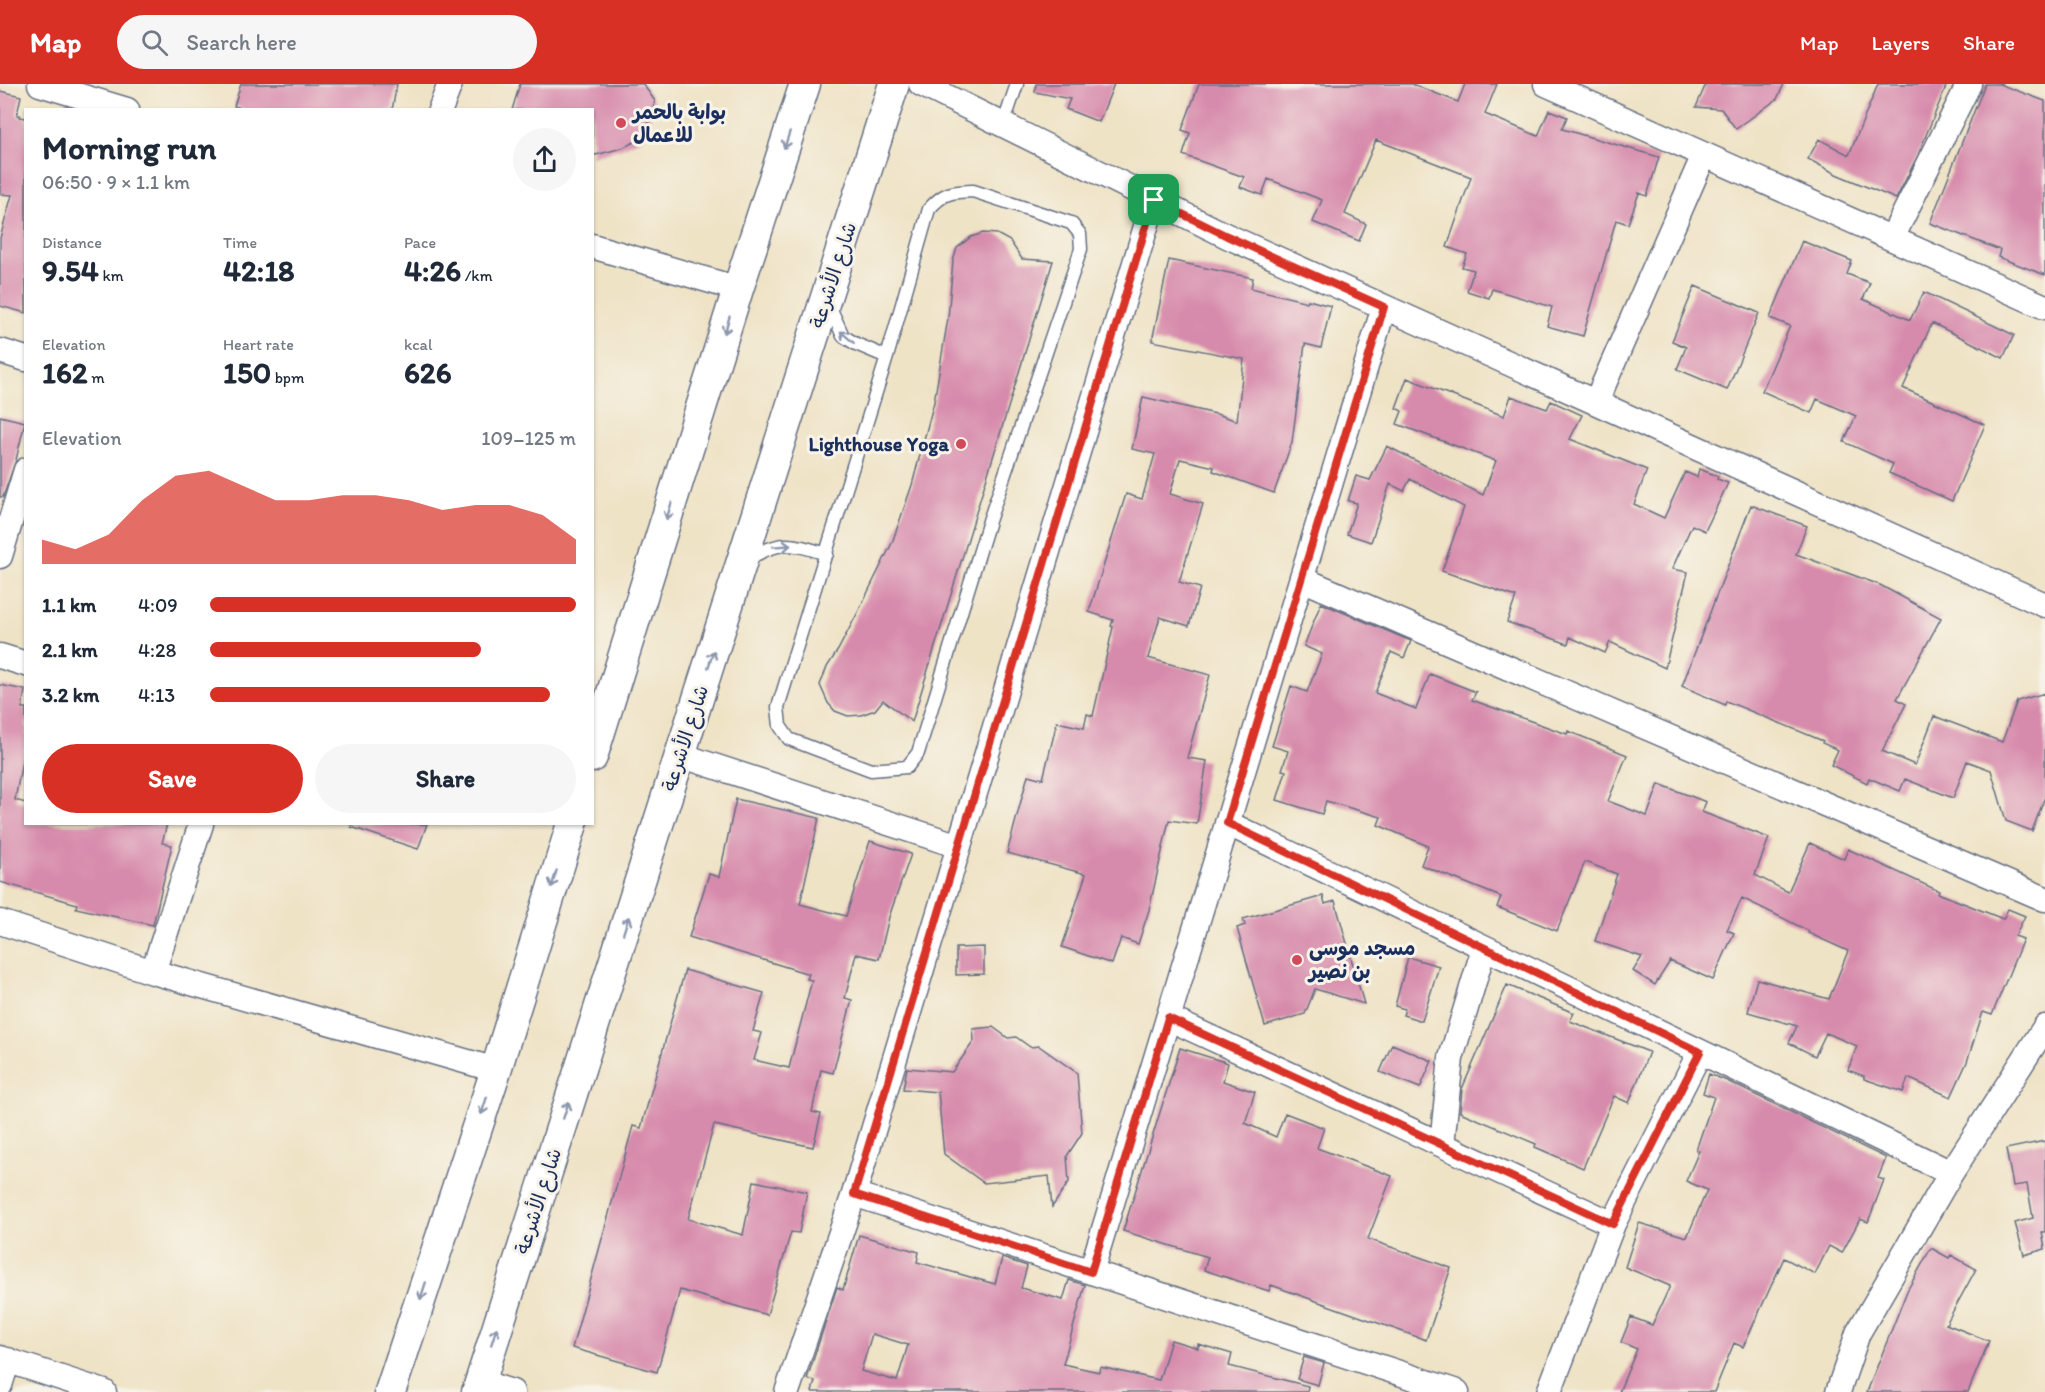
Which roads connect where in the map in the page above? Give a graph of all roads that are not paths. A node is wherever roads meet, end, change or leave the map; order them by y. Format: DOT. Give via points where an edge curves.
graph roads {
  1 [pos="40,84"];
  2 [pos="450,84"];
  3 [pos="805,84"];
  4 [pos="894,84"];
  5 [pos="921,84"];
  6 [pos="1017,84"];
  7 [pos="1546,84"];
  8 [pos="1969,84"];
  9 [pos="120,108"];
  10 [pos="441,108"];
  11 [pos="1003,125"];
  12 [pos="1704,155"];
  13 [pos="1154,200"];
  14 [pos="1892,238"];
  15 [pos="594,247"];
  16 [pos="738,289"];
  17 [pos="826,298"];
  18 [pos="1384,307"];
  19 [pos="2045,307"];
  20 [pos="0,351"];
  21 [pos="887,357"];
  22 [pos="24,358"];
  23 [pos="1596,402"];
  24 [pos="24,477"];
  25 [pos="827,554"];
  26 [pos="0,556"];
  27 [pos="741,564"];
  28 [pos="1302,579"];
  29 [pos="2045,605"];
  30 [pos="0,656"];
  31 [pos="24,663"];
  32 [pos="594,751"];
  33 [pos="680,755"];
  34 [pos="1227,823"];
  35 [pos="201,825"];
  36 [pos="572,825"];
  37 [pos="959,846"];
  38 [pos="2045,899"];
  39 [pos="0,922"];
  40 [pos="1485,948"];
  41 [pos="153,972"];
  42 [pos="1168,1018"];
  43 [pos="2045,1027"];
  44 [pos="1700,1052"];
  45 [pos="496,1070"];
  46 [pos="1442,1144"];
  47 [pos="1951,1173"];
  48 [pos="854,1194"];
  49 [pos="1613,1224"];
  50 [pos="1091,1272"];
  51 [pos="4,1359"];
  52 [pos="0,1386"];
  53 [pos="478,1387"];
  54 [pos="1423,1387"];
  55 [pos="104,1392"];
  56 [pos="390,1392"];
  57 [pos="512,1392"];
  58 [pos="787,1392"];
  59 [pos="1456,1392"];
  60 [pos="1549,1392"];
  61 [pos="1838,1392"];
  1 -- 9 [label="street"];
  2 -- 10 [label="street"];
  3 -- 16 [label="street, one-way"];
  4 -- 17 [label="street, شارع الأشرعة"];
  5 -- 11 [label="street"];
  6 -- 11 [label="lane"];
  7 -- 12 [label="street"];
  8 -- 14 [label="street"];
  11 -- 13 [label="street"];
  12 -- 14 [label="street"];
  12 -- 23 [label="street"];
  13 -- 18 [label="street"];
  13 -- 37 [label="street"];
  14 -- 19 [label="street"];
  15 -- 16 [label="street"];
  16 -- 32 [label="street, one-way"];
  21 -- 17 [label="lane, one-way" via="843,336"];
  17 -- 27 [label="street, شارع الأشرعة"];
  18 -- 23 [label="street"];
  18 -- 28 [label="street"];
  20 -- 22 [label="street"];
  21 -- 25 [label="lane"];
  21 -- 25 [label="lane" via="929,210 939,198 952,192 974,191 1071,223 1080,234 1081,249 989,521 918,753 907,767 871,770 789,739 780,726 778,707"];
  23 -- 29 [label="street"];
  24 -- 26 [label="street"];
  27 -- 25 [label="lane, one-way" via="780,545"];
  33 -- 27 [label="street, شارع الأشرعة, one-way"];
  28 -- 34 [label="street"];
  28 -- 38 [label="street"];
  30 -- 31 [label="street"];
  33 -- 37 [label="street"];
  53 -- 33 [label="street, شارع الأشرعة, one-way"];
  34 -- 40 [label="street"];
  34 -- 42 [label="street"];
  35 -- 41 [label="street"];
  36 -- 45 [label="street, one-way"];
  37 -- 48 [label="street"];
  39 -- 41 [label="street"];
  40 -- 44 [label="street"];
  40 -- 46 [label="street" via="1451,1058"];
  41 -- 45 [label="street"];
  42 -- 46 [label="street"];
  42 -- 50 [label="street"];
  43 -- 47 [label="street"];
  44 -- 47 [label="street"];
  44 -- 49 [label="street"];
  45 -- 56 [label="street, one-way"];
  46 -- 49 [label="street"];
  47 -- 61 [label="street" via="1858,1333"];
  48 -- 50 [label="street"];
  48 -- 58 [label="street"];
  49 -- 60 [label="street"];
  50 -- 54 [label="street"];
  51 -- 52 [label="street"];
  51 -- 55 [label="street"];
  53 -- 57 [label="street"];
  54 -- 59 [label="street"];
}
